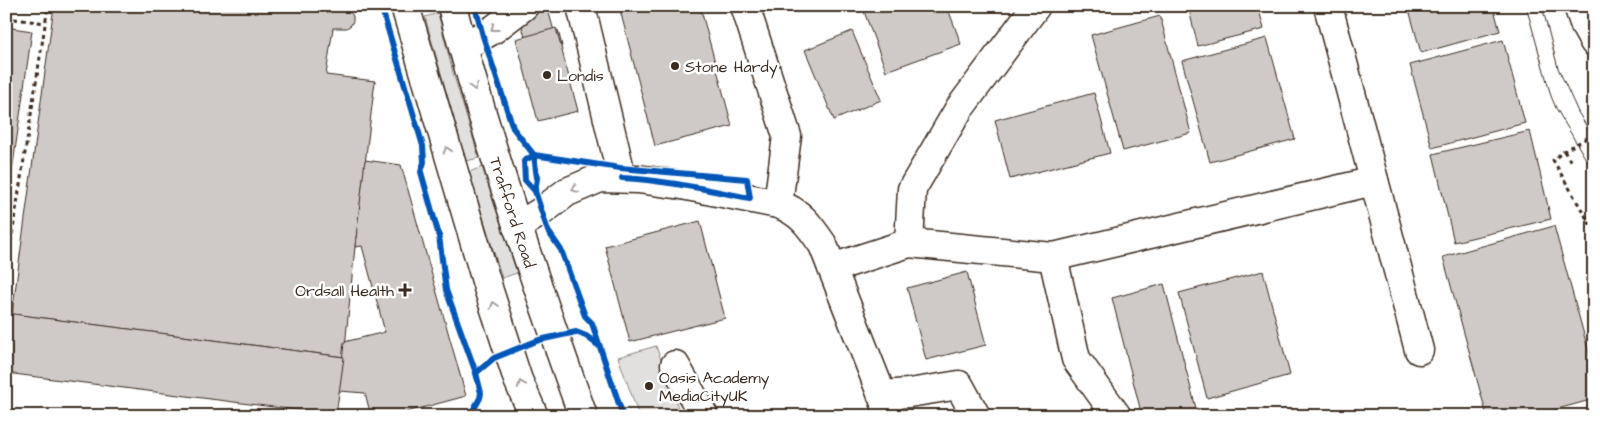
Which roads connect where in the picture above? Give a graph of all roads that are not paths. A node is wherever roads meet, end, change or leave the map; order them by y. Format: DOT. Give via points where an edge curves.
graph roads {
  1 [pos="405,6"];
  2 [pos="452,6"];
  3 [pos="524,6"];
  4 [pos="581,6"];
  5 [pos="745,6"];
  6 [pos="1036,6"];
  7 [pos="1328,6"];
  8 [pos="1578,6"];
  9 [pos="1594,42"];
  10 [pos="463,47"];
  11 [pos="622,178"];
  12 [pos="1374,181"];
  13 [pos="778,204"];
  14 [pos="517,227"];
  15 [pos="909,243"];
  16 [pos="1053,257"];
  17 [pos="832,268"];
  18 [pos="1419,350"];
  19 [pos="675,366"];
  20 [pos="572,386"];
  21 [pos="886,405"];
  22 [pos="534,416"];
  23 [pos="570,416"];
  24 [pos="583,416"];
  25 [pos="704,416"];
  26 [pos="976,416"];
  27 [pos="1117,416"];
  22 -- 1 [label="main road, one-way" via="518,380 489,291"];
  2 -- 10 [label="main road, Trafford Road"];
  3 -- 10 [label="main road, one-way"];
  4 -- 11 [label="main road"];
  5 -- 13 [label="main road" via="787,136"];
  6 -- 15 [label="main road" via="959,109 912,189"];
  7 -- 12 [label="main road"];
  8 -- 9 [label="main road"];
  10 -- 14 [label="main road, Trafford Road, one-way"];
  11 -- 13 [label="main road" via="682,185"];
  11 -- 14 [label="main road, one-way" via="600,178 567,192"];
  12 -- 16 [label="main road"];
  12 -- 18 [label="main road"];
  13 -- 17 [label="main road" via="792,209 808,224 823,245"];
  14 -- 20 [label="main road, Trafford Road"];
  15 -- 16 [label="main road"];
  15 -- 17 [label="main road"];
  16 -- 27 [label="main road" via="1076,359"];
  17 -- 21 [label="main road"];
  19 -- 25 [label="main road"];
  20 -- 23 [label="main road"];
  20 -- 24 [label="main road, Trafford Road"];
  21 -- 26 [label="main road" via="909,393 959,385"];
}
